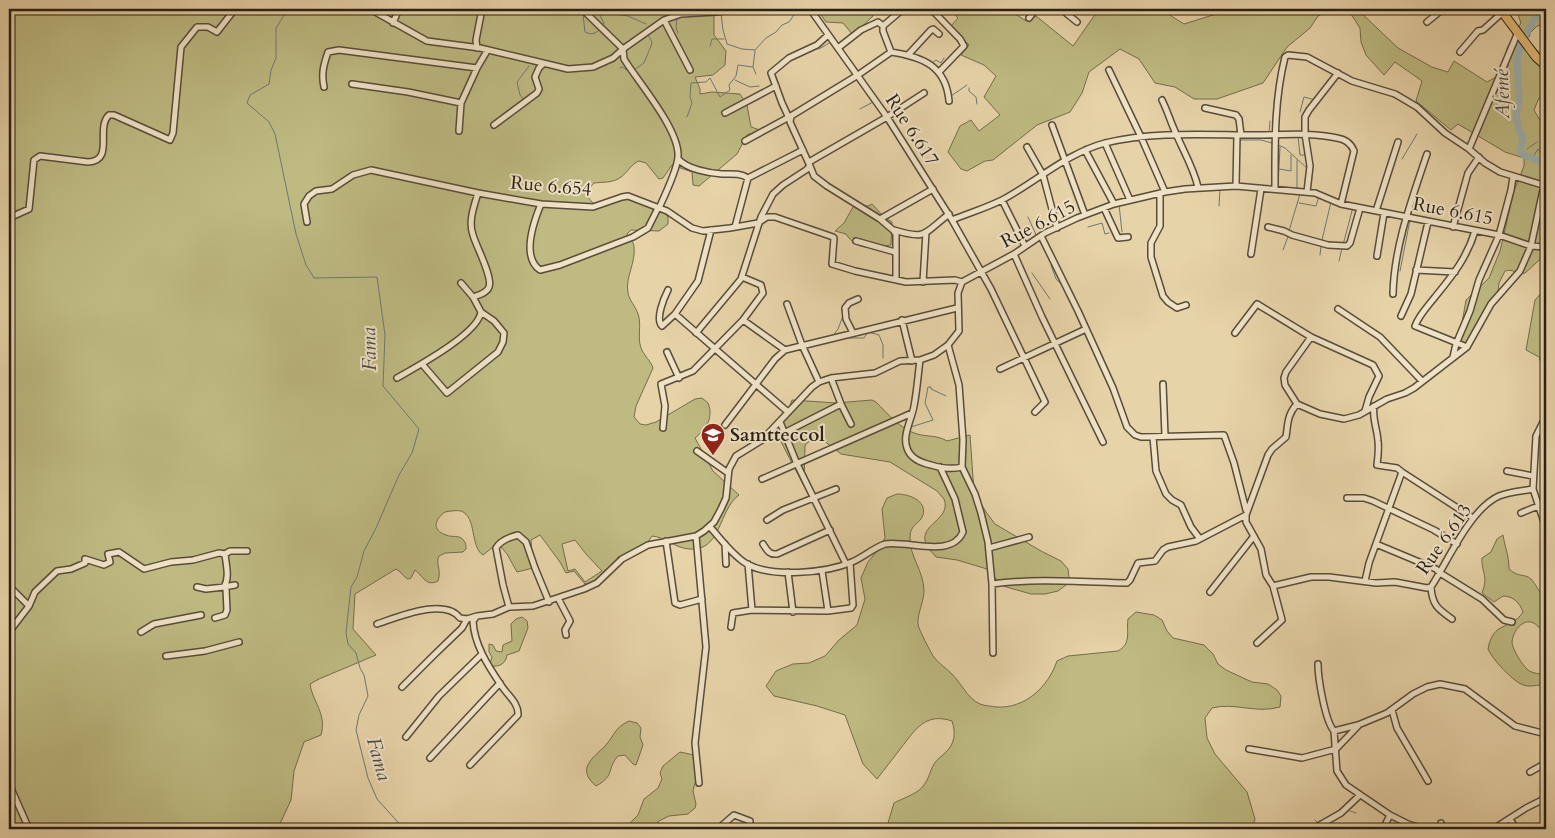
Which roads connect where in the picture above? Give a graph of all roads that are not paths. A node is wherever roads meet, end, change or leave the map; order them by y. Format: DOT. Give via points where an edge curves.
graph roads {
  1 [pos="235,9"];
  2 [pos="370,9"];
  3 [pos="399,9"];
  4 [pos="482,9"];
  5 [pos="582,9"];
  6 [pos="742,9"];
  7 [pos="810,9"];
  8 [pos="903,9"];
  9 [pos="931,9"];
  10 [pos="1036,9"];
  11 [pos="1061,9"];
  12 [pos="1443,9"];
  13 [pos="1502,11"];
  14 [pos="1029,18"];
  15 [pos="664,20"];
  16 [pos="1077,22"];
  17 [pos="1427,22"];
  18 [pos="393,23"];
  19 [pos="883,26"];
  20 [pos="938,34"];
  21 [pos="828,35"];
  22 [pos="1521,36"];
  23 [pos="478,48"];
  24 [pos="838,48"];
  25 [pos="623,49"];
  26 [pos="487,51"];
  27 [pos="891,52"];
  28 [pos="1460,52"];
  29 [pos="908,54"];
  30 [pos="543,64"];
  31 [pos="1546,66"];
  32 [pos="477,68"];
  33 [pos="690,70"];
  34 [pos="1109,70"];
  35 [pos="939,72"];
  36 [pos="1338,73"];
  37 [pos="858,75"];
  38 [pos="352,84"];
  39 [pos="776,86"];
  40 [pos="324,87"];
  41 [pos="924,93"];
  42 [pos="1162,100"];
  43 [pos="949,101"];
  44 [pos="460,102"];
  45 [pos="1204,108"];
  46 [pos="725,113"];
  47 [pos="791,116"];
  48 [pos="887,117"];
  49 [pos="494,125"];
  50 [pos="1052,125"];
  51 [pos="459,131"];
  52 [pos="1176,134"];
  53 [pos="1275,134"];
  54 [pos="1305,134"];
  55 [pos="1239,135"];
  56 [pos="1141,137"];
  57 [pos="745,141"];
  58 [pos="1398,142"];
  59 [pos="1105,143"];
  60 [pos="1027,147"];
  61 [pos="1469,149"];
  62 [pos="803,150"];
  63 [pos="1085,150"];
  64 [pos="1427,154"];
  65 [pos="1478,157"];
  66 [pos="678,159"];
  67 [pos="1066,161"];
  68 [pos="809,164"];
  69 [pos="1043,175"];
  70 [pos="1513,177"];
  71 [pos="748,178"];
  72 [pos="1236,186"];
  73 [pos="1545,186"];
  74 [pos="1198,187"];
  75 [pos="933,189"];
  76 [pos="1261,189"];
  77 [pos="1275,190"];
  78 [pos="1162,192"];
  79 [pos="1307,192"];
  80 [pos="478,193"];
  81 [pos="1002,200"];
  82 [pos="1130,200"];
  83 [pos="541,204"];
  84 [pos="1114,204"];
  85 [pos="1341,204"];
  86 [pos="659,208"];
  87 [pos="1104,208"];
  88 [pos="1360,208"];
  89 [pos="1376,211"];
  90 [pos="1384,213"];
  91 [pos="949,214"];
  92 [pos="1085,215"];
  93 [pos="1406,217"];
  94 [pos="9,218"];
  95 [pos="880,219"];
  96 [pos="952,220"];
  97 [pos="307,222"];
  98 [pos="1428,222"];
  99 [pos="758,223"];
  100 [pos="1453,226"];
  101 [pos="735,227"];
  102 [pos="1268,227"];
  103 [pos="1057,228"];
  104 [pos="711,230"];
  105 [pos="893,230"];
  106 [pos="1475,231"];
  107 [pos="926,232"];
  108 [pos="1499,235"];
  109 [pos="1041,236"];
  110 [pos="1128,238"];
  111 [pos="856,241"];
  112 [pos="1025,246"];
  113 [pos="1531,246"];
  114 [pos="1546,247"];
  115 [pos="895,252"];
  116 [pos="1014,254"];
  117 [pos="1251,254"];
  118 [pos="1377,256"];
  119 [pos="1416,270"];
  120 [pos="982,272"];
  121 [pos="1455,272"];
  122 [pos="742,277"];
  123 [pos="896,280"];
  124 [pos="923,282"];
  125 [pos="962,282"];
  126 [pos="461,283"];
  127 [pos="668,290"];
  128 [pos="1393,294"];
  129 [pos="474,297"];
  130 [pos="858,299"];
  131 [pos="788,304"];
  132 [pos="1186,305"];
  133 [pos="957,308"];
  134 [pos="1338,309"];
  135 [pos="481,312"];
  136 [pos="675,314"];
  137 [pos="1400,316"];
  138 [pos="743,320"];
  139 [pos="902,320"];
  140 [pos="1086,330"];
  141 [pos="696,333"];
  142 [pos="853,333"];
  143 [pos="1235,333"];
  144 [pos="1311,337"];
  145 [pos="1457,342"];
  146 [pos="1055,344"];
  147 [pos="802,345"];
  148 [pos="948,345"];
  149 [pos="1467,347"];
  150 [pos="715,349"];
  151 [pos="785,350"];
  152 [pos="667,352"];
  153 [pos="1024,358"];
  154 [pos="1453,358"];
  155 [pos="920,360"];
  156 [pos="912,361"];
  157 [pos="422,364"];
  158 [pos="1000,369"];
  159 [pos="397,378"];
  160 [pos="679,378"];
  161 [pos="831,378"];
  162 [pos="819,382"];
  163 [pos="1422,382"];
  164 [pos="1162,384"];
  165 [pos="756,385"];
  166 [pos="841,404"];
  167 [pos="1297,404"];
  168 [pos="1374,406"];
  169 [pos="1365,411"];
  170 [pos="788,412"];
  171 [pos="1035,412"];
  172 [pos="912,413"];
  173 [pos="1546,416"];
  174 [pos="780,422"];
  175 [pos="851,424"];
  176 [pos="725,425"];
  177 [pos="663,428"];
  178 [pos="784,433"];
  179 [pos="1165,436"];
  180 [pos="1153,437"];
  181 [pos="1102,442"];
  182 [pos="697,451"];
  183 [pos="797,464"];
  184 [pos="940,467"];
  185 [pos="962,467"];
  186 [pos="1507,471"];
  187 [pos="728,473"];
  188 [pos="1402,473"];
  189 [pos="1533,476"];
  190 [pos="762,479"];
  191 [pos="836,489"];
  192 [pos="1533,489"];
  193 [pos="813,498"];
  194 [pos="1348,498"];
  195 [pos="1538,506"];
  196 [pos="1388,508"];
  197 [pos="1246,512"];
  198 [pos="1520,514"];
  199 [pos="1473,518"];
  200 [pos="767,520"];
  201 [pos="710,527"];
  202 [pos="1546,528"];
  203 [pos="830,530"];
  204 [pos="696,536"];
  205 [pos="1254,536"];
  206 [pos="1029,537"];
  207 [pos="1200,539"];
  208 [pos="666,541"];
  209 [pos="725,543"];
  210 [pos="763,544"];
  211 [pos="1376,544"];
  212 [pos="1457,544"];
  213 [pos="989,548"];
  214 [pos="247,551"];
  215 [pos="225,554"];
  216 [pos="848,563"];
  217 [pos="726,564"];
  218 [pos="748,564"];
  219 [pos="822,571"];
  220 [pos="788,572"];
  221 [pos="1440,573"];
  222 [pos="1365,581"];
  223 [pos="992,584"];
  224 [pos="9,586"];
  225 [pos="235,586"];
  226 [pos="1273,586"];
  227 [pos="197,587"];
  228 [pos="224,587"];
  229 [pos="1431,587"];
  230 [pos="1210,592"];
  231 [pos="558,598"];
  232 [pos="702,598"];
  233 [pos="549,602"];
  234 [pos="29,606"];
  235 [pos="509,607"];
  236 [pos="752,610"];
  237 [pos="828,611"];
  238 [pos="792,612"];
  239 [pos="201,615"];
  240 [pos="477,616"];
  241 [pos="215,618"];
  242 [pos="467,619"];
  243 [pos="1452,619"];
  244 [pos="1512,622"];
  245 [pos="377,624"];
  246 [pos="731,627"];
  247 [pos="9,632"];
  248 [pos="141,632"];
  249 [pos="566,635"];
  250 [pos="239,642"];
  251 [pos="1257,643"];
  252 [pos="993,653"];
  253 [pos="482,654"];
  254 [pos="166,656"];
  255 [pos="1318,664"];
  256 [pos="500,683"];
  257 [pos="402,687"];
  258 [pos="1392,710"];
  259 [pos="1358,725"];
  260 [pos="1334,731"];
  261 [pos="1546,734"];
  262 [pos="406,737"];
  263 [pos="1249,749"];
  264 [pos="1336,749"];
  265 [pos="430,758"];
  266 [pos="1546,763"];
  267 [pos="470,765"];
  268 [pos="1530,772"];
  269 [pos="9,779"];
  270 [pos="1428,781"];
  271 [pos="699,783"];
  272 [pos="1360,795"];
  273 [pos="1546,798"];
  274 [pos="1390,814"];
  275 [pos="1510,819"];
  276 [pos="1441,823"];
  277 [pos="29,829"];
  278 [pos="718,829"];
  279 [pos="749,829"];
  280 [pos="1314,829"];
  281 [pos="1383,829"];
  282 [pos="1424,829"];
  283 [pos="1443,829"];
  284 [pos="1493,829"];
  285 [pos="1516,829"];
  1 -- 94 [label="street" via="217,32 208,27 197,27 181,47 170,140 110,115 104,123 100,158 88,162 40,156 34,160 29,209"];
  2 -- 18 [label="street"];
  3 -- 18 [label="street"];
  4 -- 23 [label="street" via="476,40"];
  5 -- 25 [label="street"];
  6 -- 15 [label="street" via="681,14"];
  7 -- 21 [label="street, Rue 6.617"];
  8 -- 19 [label="street"];
  9 -- 35 [label="street" via="964,46"];
  10 -- 14 [label="street"];
  11 -- 16 [label="street"];
  12 -- 17 [label="street"];
  13 -- 22 [label="highway"];
  13 -- 28 [label="street"];
  15 -- 25 [label="street"];
  15 -- 33 [label="street"];
  18 -- 23 [label="street" via="426,41"];
  19 -- 24 [label="street" via="878,22 861,30"];
  19 -- 27 [label="street"];
  20 -- 29 [label="street" via="931,30"];
  21 -- 24 [label="street, Rue 6.617"];
  21 -- 39 [label="street" via="818,45 789,58 771,73"];
  22 -- 31 [label="highway"];
  22 -- 61 [label="street"];
  23 -- 26 [label="street"];
  24 -- 37 [label="street, Rue 6.617"];
  25 -- 30 [label="street" via="613,58 593,67 568,69"];
  25 -- 66 [label="street" via="624,59 671,132"];
  26 -- 30 [label="street"];
  26 -- 32 [label="street"];
  27 -- 29 [label="street"];
  27 -- 37 [label="street"];
  29 -- 35 [label="street"];
  30 -- 49 [label="street" via="535,77 537,93"];
  32 -- 40 [label="street" via="340,50 328,52 322,77"];
  32 -- 44 [label="street"];
  34 -- 56 [label="street"];
  35 -- 43 [label="street"];
  36 -- 53 [label="street" via="1307,57 1285,57 1279,83"];
  36 -- 54 [label="street" via="1307,113"];
  36 -- 61 [label="street" via="1352,81 1386,90 1410,103"];
  37 -- 47 [label="street"];
  37 -- 48 [label="street, Rue 6.617"];
  38 -- 44 [label="street"];
  39 -- 46 [label="street"];
  39 -- 47 [label="street" via="788,116"];
  41 -- 48 [label="street"];
  42 -- 52 [label="street"];
  44 -- 51 [label="street"];
  45 -- 55 [label="street" via="1236,116"];
  47 -- 57 [label="street"];
  47 -- 62 [label="street" via="790,122"];
  48 -- 68 [label="street"];
  48 -- 75 [label="street, Rue 6.617"];
  50 -- 67 [label="street"];
  52 -- 55 [label="street"];
  52 -- 56 [label="street"];
  52 -- 74 [label="street" via="1193,168"];
  53 -- 54 [label="street"];
  53 -- 55 [label="street"];
  53 -- 77 [label="street"];
  54 -- 79 [label="street" via="1310,166"];
  54 -- 85 [label="street" via="1337,138 1352,146 1354,151"];
  55 -- 72 [label="street"];
  56 -- 59 [label="street"];
  56 -- 78 [label="street"];
  58 -- 89 [label="street"];
  59 -- 63 [label="street"];
  59 -- 82 [label="street"];
  60 -- 69 [label="street"];
  61 -- 65 [label="street"];
  62 -- 68 [label="street"];
  62 -- 71 [label="street"];
  63 -- 67 [label="street"];
  63 -- 84 [label="street"];
  64 -- 93 [label="street"];
  65 -- 70 [label="street"];
  65 -- 100 [label="street" via="1468,173"];
  66 -- 71 [label="street" via="682,164 699,169 719,174 741,174"];
  66 -- 86 [label="street"];
  67 -- 69 [label="street"];
  67 -- 92 [label="street"];
  68 -- 95 [label="street" via="814,176"];
  68 -- 99 [label="street" via="779,188"];
  69 -- 81 [label="street"];
  69 -- 103 [label="street"];
  70 -- 73 [label="street"];
  70 -- 108 [label="street"];
  71 -- 101 [label="street"];
  72 -- 74 [label="street, Rue 6.615"];
  72 -- 76 [label="street, Rue 6.615"];
  73 -- 113 [label="street"];
  74 -- 78 [label="street, Rue 6.615"];
  75 -- 91 [label="street, Rue 6.617"];
  75 -- 95 [label="street"];
  76 -- 77 [label="street, Rue 6.615"];
  76 -- 117 [label="street"];
  77 -- 79 [label="street, Rue 6.615"];
  78 -- 82 [label="street, Rue 6.615"];
  78 -- 132 [label="street" via="1160,226 1151,243 1151,257 1164,299 1177,308"];
  79 -- 85 [label="street, Rue 6.615" via="1315,192"];
  80 -- 83 [label="street, Rue 6.654"];
  80 -- 97 [label="street, Rue 6.654" via="370,170 332,189 316,191 309,196 304,204"];
  80 -- 129 [label="street" via="472,214 472,234 490,287"];
  81 -- 96 [label="street"];
  81 -- 112 [label="street"];
  82 -- 84 [label="street, Rue 6.615"];
  83 -- 86 [label="street, Rue 6.654" via="593,207 626,196"];
  83 -- 86 [label="street" via="530,239 531,254 540,270 633,237 648,228"];
  84 -- 87 [label="street, Rue 6.615"];
  85 -- 88 [label="street, Rue 6.615"];
  86 -- 104 [label="street, Rue 6.654" via="695,230"];
  87 -- 92 [label="street, Rue 6.615"];
  87 -- 110 [label="street" via="1118,238"];
  88 -- 89 [label="street, Rue 6.615"];
  88 -- 102 [label="street" via="1350,243 1346,246 1319,242"];
  89 -- 90 [label="street, Rue 6.615"];
  90 -- 93 [label="street, Rue 6.615"];
  90 -- 118 [label="street"];
  91 -- 96 [label="street, Rue 6.617"];
  91 -- 107 [label="street"];
  92 -- 103 [label="street, Rue 6.615"];
  93 -- 98 [label="street, Rue 6.615"];
  93 -- 128 [label="street"];
  95 -- 105 [label="street"];
  96 -- 120 [label="street, Rue 6.617"];
  98 -- 100 [label="street, Rue 6.615"];
  98 -- 119 [label="street"];
  99 -- 101 [label="street, Rue 6.654"];
  99 -- 122 [label="street"];
  99 -- 123 [label="street, Rue 6.654" via="771,216 833,237 832,264"];
  100 -- 106 [label="street, Rue 6.615"];
  101 -- 104 [label="street, Rue 6.654"];
  103 -- 109 [label="street, Rue 6.615"];
  104 -- 136 [label="street" via="698,281"];
  105 -- 107 [label="street" via="914,235"];
  105 -- 115 [label="street"];
  106 -- 108 [label="street, Rue 6.615"];
  106 -- 121 [label="street"];
  107 -- 124 [label="street"];
  108 -- 113 [label="street, Rue 6.615"];
  108 -- 145 [label="street"];
  109 -- 112 [label="street, Rue 6.615"];
  109 -- 140 [label="street"];
  111 -- 115 [label="street"];
  112 -- 116 [label="street, Rue 6.615"];
  113 -- 114 [label="street, Rue 6.615"];
  113 -- 149 [label="street" via="1520,271 1491,304"];
  115 -- 123 [label="street"];
  116 -- 120 [label="street, Rue 6.615"];
  116 -- 146 [label="street"];
  119 -- 121 [label="street"];
  119 -- 137 [label="street"];
  120 -- 125 [label="street, Rue 6.615"];
  120 -- 153 [label="street, Rue 6.617"];
  121 -- 145 [label="street" via="1415,326"];
  122 -- 138 [label="street" via="761,285 764,290"];
  122 -- 141 [label="street"];
  123 -- 124 [label="street, Rue 6.654"];
  124 -- 125 [label="street, Rue 6.654"];
  125 -- 133 [label="street"];
  126 -- 129 [label="street"];
  127 -- 136 [label="street" via="663,299 660,325"];
  129 -- 135 [label="street"];
  130 -- 142 [label="street" via="845,308"];
  131 -- 147 [label="street"];
  133 -- 139 [label="street"];
  133 -- 148 [label="street" via="959,332"];
  134 -- 163 [label="street" via="1380,337"];
  135 -- 157 [label="street" via="462,336"];
  135 -- 157 [label="street" via="504,333 504,342 498,352 447,393"];
  136 -- 141 [label="street"];
  138 -- 150 [label="street"];
  138 -- 151 [label="street"];
  139 -- 142 [label="street"];
  139 -- 156 [label="street"];
  140 -- 146 [label="street"];
  140 -- 180 [label="street" via="1127,427 1135,435"];
  141 -- 150 [label="street"];
  142 -- 147 [label="street"];
  143 -- 144 [label="street" via="1257,304"];
  144 -- 167 [label="street" via="1284,378 1289,394"];
  144 -- 169 [label="street" via="1374,365 1378,370 1380,376"];
  145 -- 149 [label="street"];
  145 -- 154 [label="street"];
  146 -- 153 [label="street"];
  146 -- 181 [label="street"];
  147 -- 151 [label="street"];
  147 -- 162 [label="street"];
  148 -- 155 [label="street"];
  148 -- 185 [label="street" via="959,386"];
  149 -- 154 [label="street"];
  150 -- 160 [label="street" via="693,371"];
  150 -- 165 [label="street"];
  151 -- 165 [label="street"];
  152 -- 160 [label="street"];
  153 -- 158 [label="street"];
  153 -- 171 [label="street, Rue 6.617" via="1045,402"];
  154 -- 163 [label="street"];
  155 -- 156 [label="street"];
  155 -- 172 [label="street"];
  156 -- 161 [label="street" via="900,361 875,374"];
  157 -- 159 [label="street"];
  160 -- 177 [label="street" via="661,384 665,406"];
  161 -- 162 [label="street"];
  161 -- 166 [label="street"];
  162 -- 170 [label="street"];
  163 -- 168 [label="street"];
  164 -- 179 [label="street"];
  165 -- 170 [label="street"];
  165 -- 176 [label="street"];
  166 -- 175 [label="street"];
  166 -- 178 [label="street"];
  167 -- 169 [label="street" via="1320,414 1344,419"];
  167 -- 197 [label="street" via="1288,418 1286,437 1268,455"];
  168 -- 169 [label="street"];
  168 -- 188 [label="street" via="1372,416 1379,444 1377,465 1397,468"];
  170 -- 174 [label="street"];
  172 -- 183 [label="street"];
  172 -- 184 [label="street" via="907,449 921,462"];
  173 -- 189 [label="street" via="1536,436"];
  174 -- 178 [label="street"];
  174 -- 187 [label="street" via="762,440 736,456"];
  178 -- 183 [label="street"];
  179 -- 180 [label="street"];
  179 -- 197 [label="street" via="1224,435"];
  180 -- 207 [label="street" via="1156,470 1166,494 1181,505"];
  182 -- 187 [label="street"];
  183 -- 190 [label="street"];
  183 -- 193 [label="street"];
  184 -- 185 [label="street"];
  184 -- 216 [label="street" via="960,518 963,532 958,540 944,547 883,545"];
  185 -- 213 [label="street" via="977,500"];
  186 -- 189 [label="street"];
  187 -- 201 [label="street" via="726,498"];
  188 -- 196 [label="street"];
  188 -- 199 [label="street"];
  189 -- 192 [label="street"];
  191 -- 193 [label="street"];
  192 -- 195 [label="street"];
  192 -- 199 [label="street, Rue 6.613" via="1498,496"];
  193 -- 200 [label="street"];
  193 -- 203 [label="street"];
  194 -- 196 [label="street" via="1364,498"];
  195 -- 198 [label="street"];
  195 -- 202 [label="street"];
  196 -- 211 [label="street"];
  196 -- 212 [label="street"];
  197 -- 205 [label="street" via="1246,522"];
  197 -- 207 [label="street"];
  199 -- 212 [label="street, Rue 6.613"];
  201 -- 204 [label="street"];
  201 -- 209 [label="street"];
  203 -- 210 [label="street" via="777,554 769,553"];
  203 -- 216 [label="street"];
  204 -- 208 [label="street"];
  204 -- 232 [label="street"];
  205 -- 226 [label="street" via="1261,549 1266,575"];
  205 -- 230 [label="street"];
  206 -- 213 [label="street"];
  207 -- 223 [label="street" via="1168,547 1155,561 1138,563 1126,583 1055,581"];
  208 -- 231 [label="street" via="627,556 597,584"];
  208 -- 232 [label="street" via="675,603 680,605"];
  209 -- 217 [label="street"];
  209 -- 218 [label="street"];
  211 -- 221 [label="street" via="1423,562"];
  211 -- 222 [label="street"];
  212 -- 221 [label="street, Rue 6.613"];
  213 -- 223 [label="street"];
  214 -- 215 [label="street"];
  215 -- 228 [label="street" via="227,574"];
  215 -- 234 [label="street" via="144,569 119,552 108,554 110,562 104,565 85,559 85,563 57,571 35,592"];
  216 -- 219 [label="street"];
  216 -- 237 [label="street" via="853,607"];
  218 -- 220 [label="street"];
  218 -- 236 [label="street"];
  219 -- 220 [label="street"];
  219 -- 237 [label="street"];
  220 -- 238 [label="street"];
  221 -- 229 [label="street, Rue 6.613"];
  221 -- 244 [label="street" via="1482,599 1504,620"];
  222 -- 226 [label="street, Rue 6.613" via="1310,578"];
  222 -- 229 [label="street, Rue 6.613"];
  223 -- 252 [label="street"];
  224 -- 234 [label="street"];
  225 -- 228 [label="street"];
  226 -- 251 [label="street" via="1282,620"];
  227 -- 228 [label="street"];
  228 -- 241 [label="street" via="227,610 225,615"];
  229 -- 243 [label="street" via="1431,599"];
  231 -- 233 [label="street"];
  231 -- 249 [label="street" via="570,621"];
  232 -- 271 [label="street" via="706,653 695,743"];
  233 -- 235 [label="street"];
  233 -- 235 [label="street" via="526,542 518,535 496,548"];
  234 -- 247 [label="street"];
  235 -- 240 [label="street"];
  236 -- 238 [label="street"];
  236 -- 246 [label="street" via="733,613"];
  237 -- 238 [label="street"];
  239 -- 248 [label="street" via="154,624"];
  240 -- 242 [label="street"];
  240 -- 253 [label="street" via="473,621 474,629"];
  242 -- 245 [label="street" via="437,607"];
  242 -- 257 [label="street" via="462,628"];
  250 -- 254 [label="street"];
  253 -- 256 [label="street"];
  253 -- 262 [label="street" via="439,696"];
  255 -- 260 [label="street" via="1329,724"];
  256 -- 265 [label="street"];
  256 -- 267 [label="street" via="517,707 518,715"];
  258 -- 259 [label="street"];
  258 -- 261 [label="street" via="1413,694 1443,684 1465,689 1515,726"];
  258 -- 270 [label="street" via="1397,728"];
  259 -- 260 [label="street"];
  259 -- 264 [label="street"];
  260 -- 264 [label="street"];
  263 -- 264 [label="street" via="1302,758"];
  264 -- 272 [label="street" via="1337,771 1346,785"];
  266 -- 268 [label="street"];
  269 -- 277 [label="street"];
  272 -- 274 [label="street"];
  272 -- 280 [label="street" via="1340,813"];
  273 -- 275 [label="street"];
  274 -- 281 [label="street"];
  274 -- 282 [label="street"];
  275 -- 284 [label="street"];
  275 -- 285 [label="street"];
  276 -- 283 [label="street"];
  278 -- 279 [label="street" via="734,815 750,822"];
}
